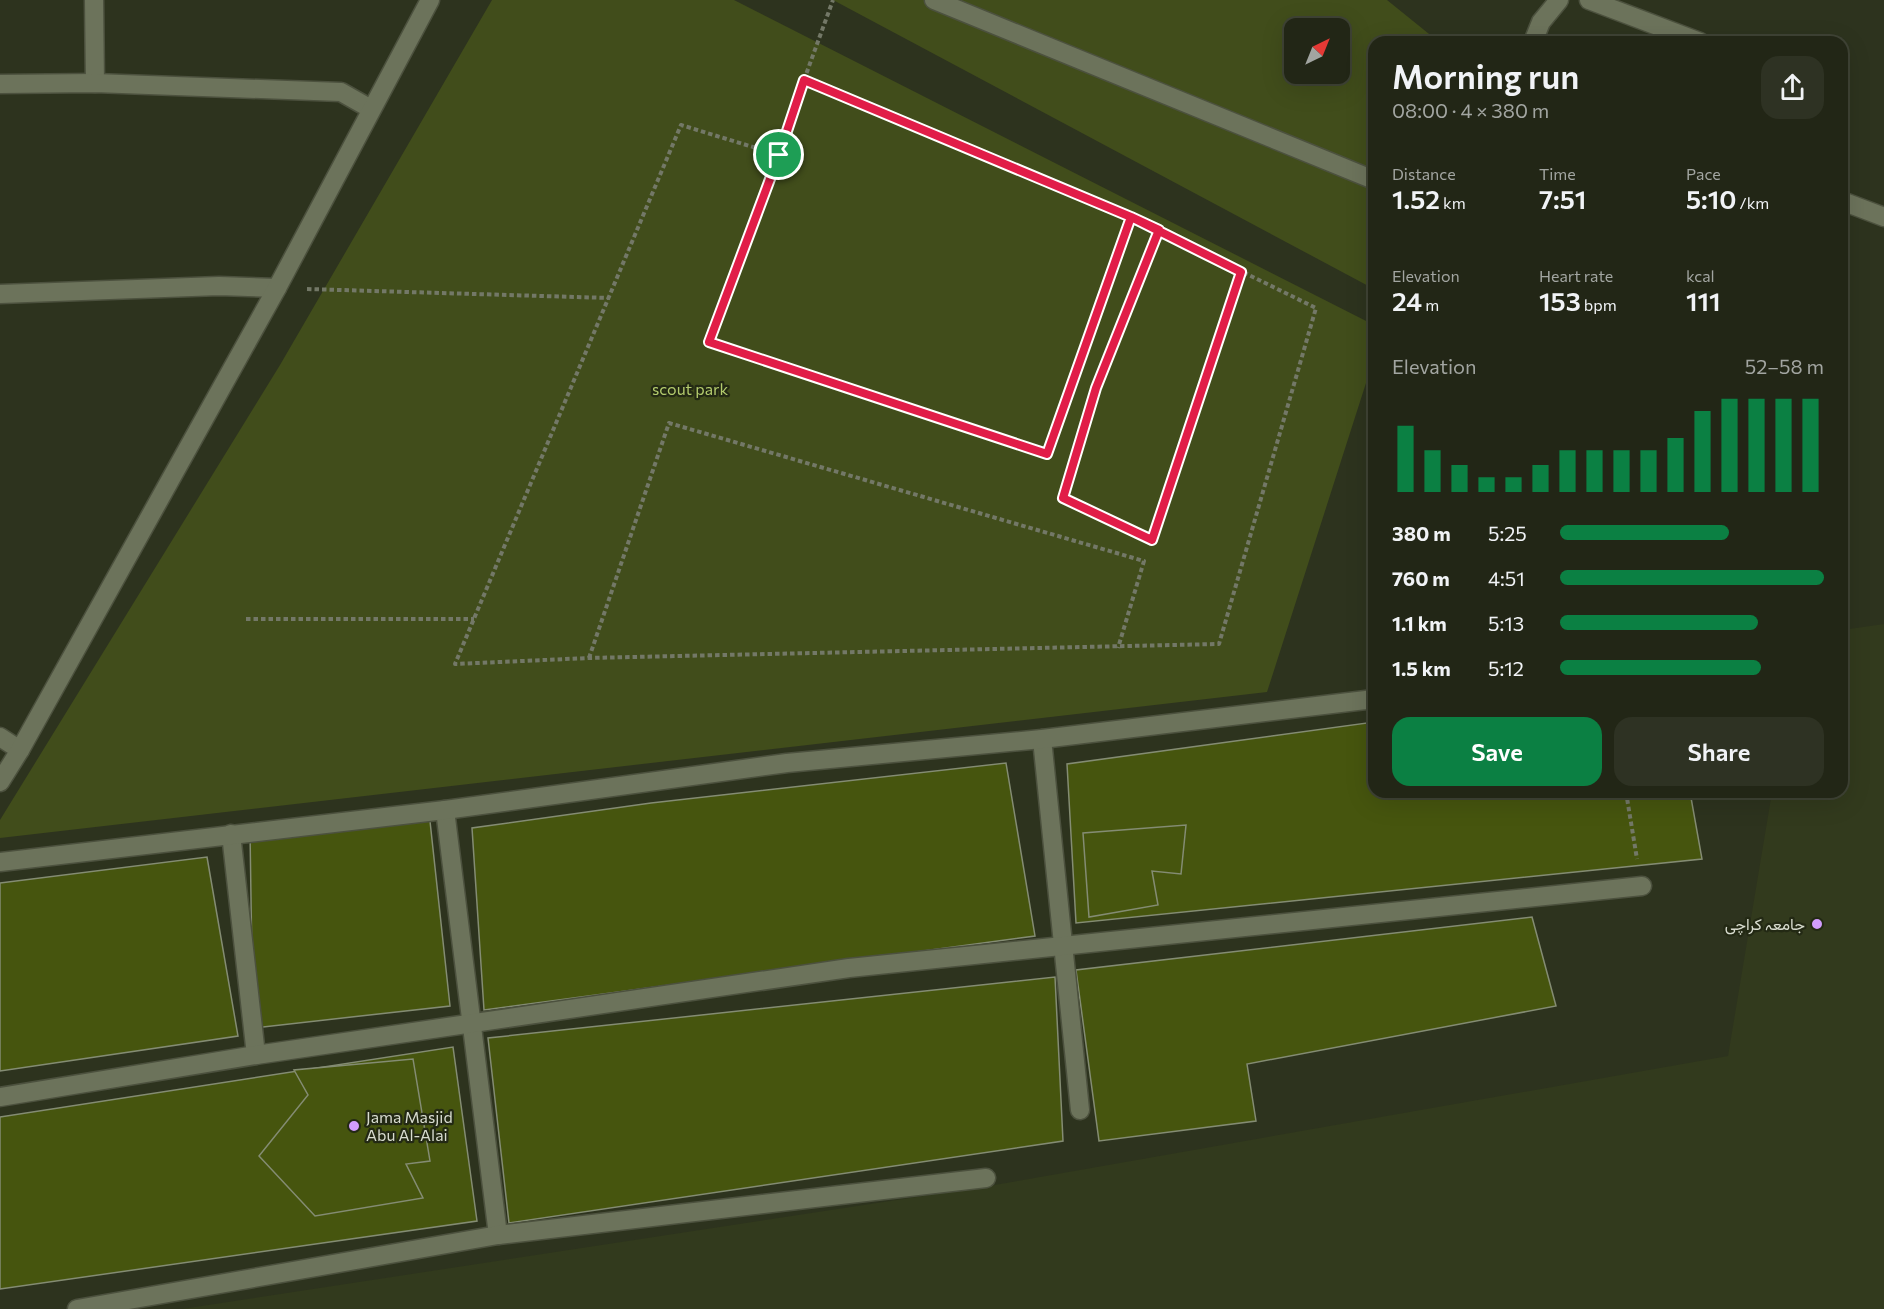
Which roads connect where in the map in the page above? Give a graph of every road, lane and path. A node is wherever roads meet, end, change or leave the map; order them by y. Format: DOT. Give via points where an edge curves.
graph roads {
  1 [pos="94,0"];
  2 [pos="430,0"];
  3 [pos="833,0"];
  4 [pos="934,0"];
  5 [pos="1559,0"];
  6 [pos="1589,0"];
  7 [pos="1535,36"];
  8 [pos="1684,36"];
  9 [pos="804,80"];
  10 [pos="95,83"];
  11 [pos="0,84"];
  12 [pos="371,109"];
  13 [pos="779,155"];
  14 [pos="1368,178"];
  15 [pos="1848,203"];
  16 [pos="1131,217"];
  17 [pos="1884,217"];
  18 [pos="1159,230"];
  19 [pos="1241,272"];
  20 [pos="277,288"];
  21 [pos="0,294"];
  22 [pos="609,298"];
  23 [pos="246,619"];
  24 [pos="474,619"];
  25 [pos="1118,648"];
  26 [pos="589,658"];
  27 [pos="1368,700"];
  28 [pos="0,737"];
  29 [pos="1042,739"];
  30 [pos="20,750"];
  31 [pos="0,782"];
  32 [pos="1627,798"];
  33 [pos="445,810"];
  34 [pos="231,834"];
  35 [pos="0,862"];
  36 [pos="1642,886"];
  37 [pos="1063,946"];
  38 [pos="470,1024"];
  39 [pos="255,1054"];
  40 [pos="0,1097"];
  41 [pos="1080,1110"];
  42 [pos="986,1178"];
  43 [pos="498,1235"];
  44 [pos="77,1309"];
  1 -- 10 [label="street"];
  2 -- 12 [label="street"];
  3 -- 9 [label="path"];
  4 -- 14 [label="street"];
  5 -- 7 [label="street"];
  6 -- 8 [label="street"];
  9 -- 13 [label="path"];
  9 -- 16 [label="path"];
  10 -- 11 [label="street"];
  10 -- 12 [label="street" via="342,93"];
  12 -- 20 [label="street"];
  13 -- 16 [label="path" via="709,342 1047,454"];
  13 -- 22 [label="path" via="681,125"];
  15 -- 17 [label="street"];
  16 -- 18 [label="path"];
  18 -- 19 [label="path"];
  18 -- 19 [label="path" via="1096,388 1063,498 1152,540"];
  19 -- 25 [label="path" via="1316,308 1219,644"];
  20 -- 21 [label="street" via="219,286"];
  20 -- 22 [label="path"];
  20 -- 30 [label="street"];
  22 -- 24 [label="path"];
  23 -- 24 [label="path"];
  24 -- 26 [label="path" via="454,664"];
  25 -- 26 [label="path"];
  25 -- 26 [label="path" via="1144,561 669,423"];
  27 -- 29 [label="street"];
  28 -- 30 [label="street"];
  29 -- 33 [label="street" via="787,763"];
  29 -- 37 [label="street"];
  30 -- 31 [label="street"];
  32 -- 36 [label="path"];
  33 -- 34 [label="street"];
  33 -- 38 [label="street"];
  34 -- 35 [label="street"];
  34 -- 39 [label="street"];
  36 -- 37 [label="street"];
  37 -- 38 [label="street" via="849,968"];
  37 -- 41 [label="street"];
  38 -- 39 [label="street"];
  38 -- 43 [label="street"];
  39 -- 40 [label="street"];
  42 -- 43 [label="street"];
  43 -- 44 [label="street"];
}
